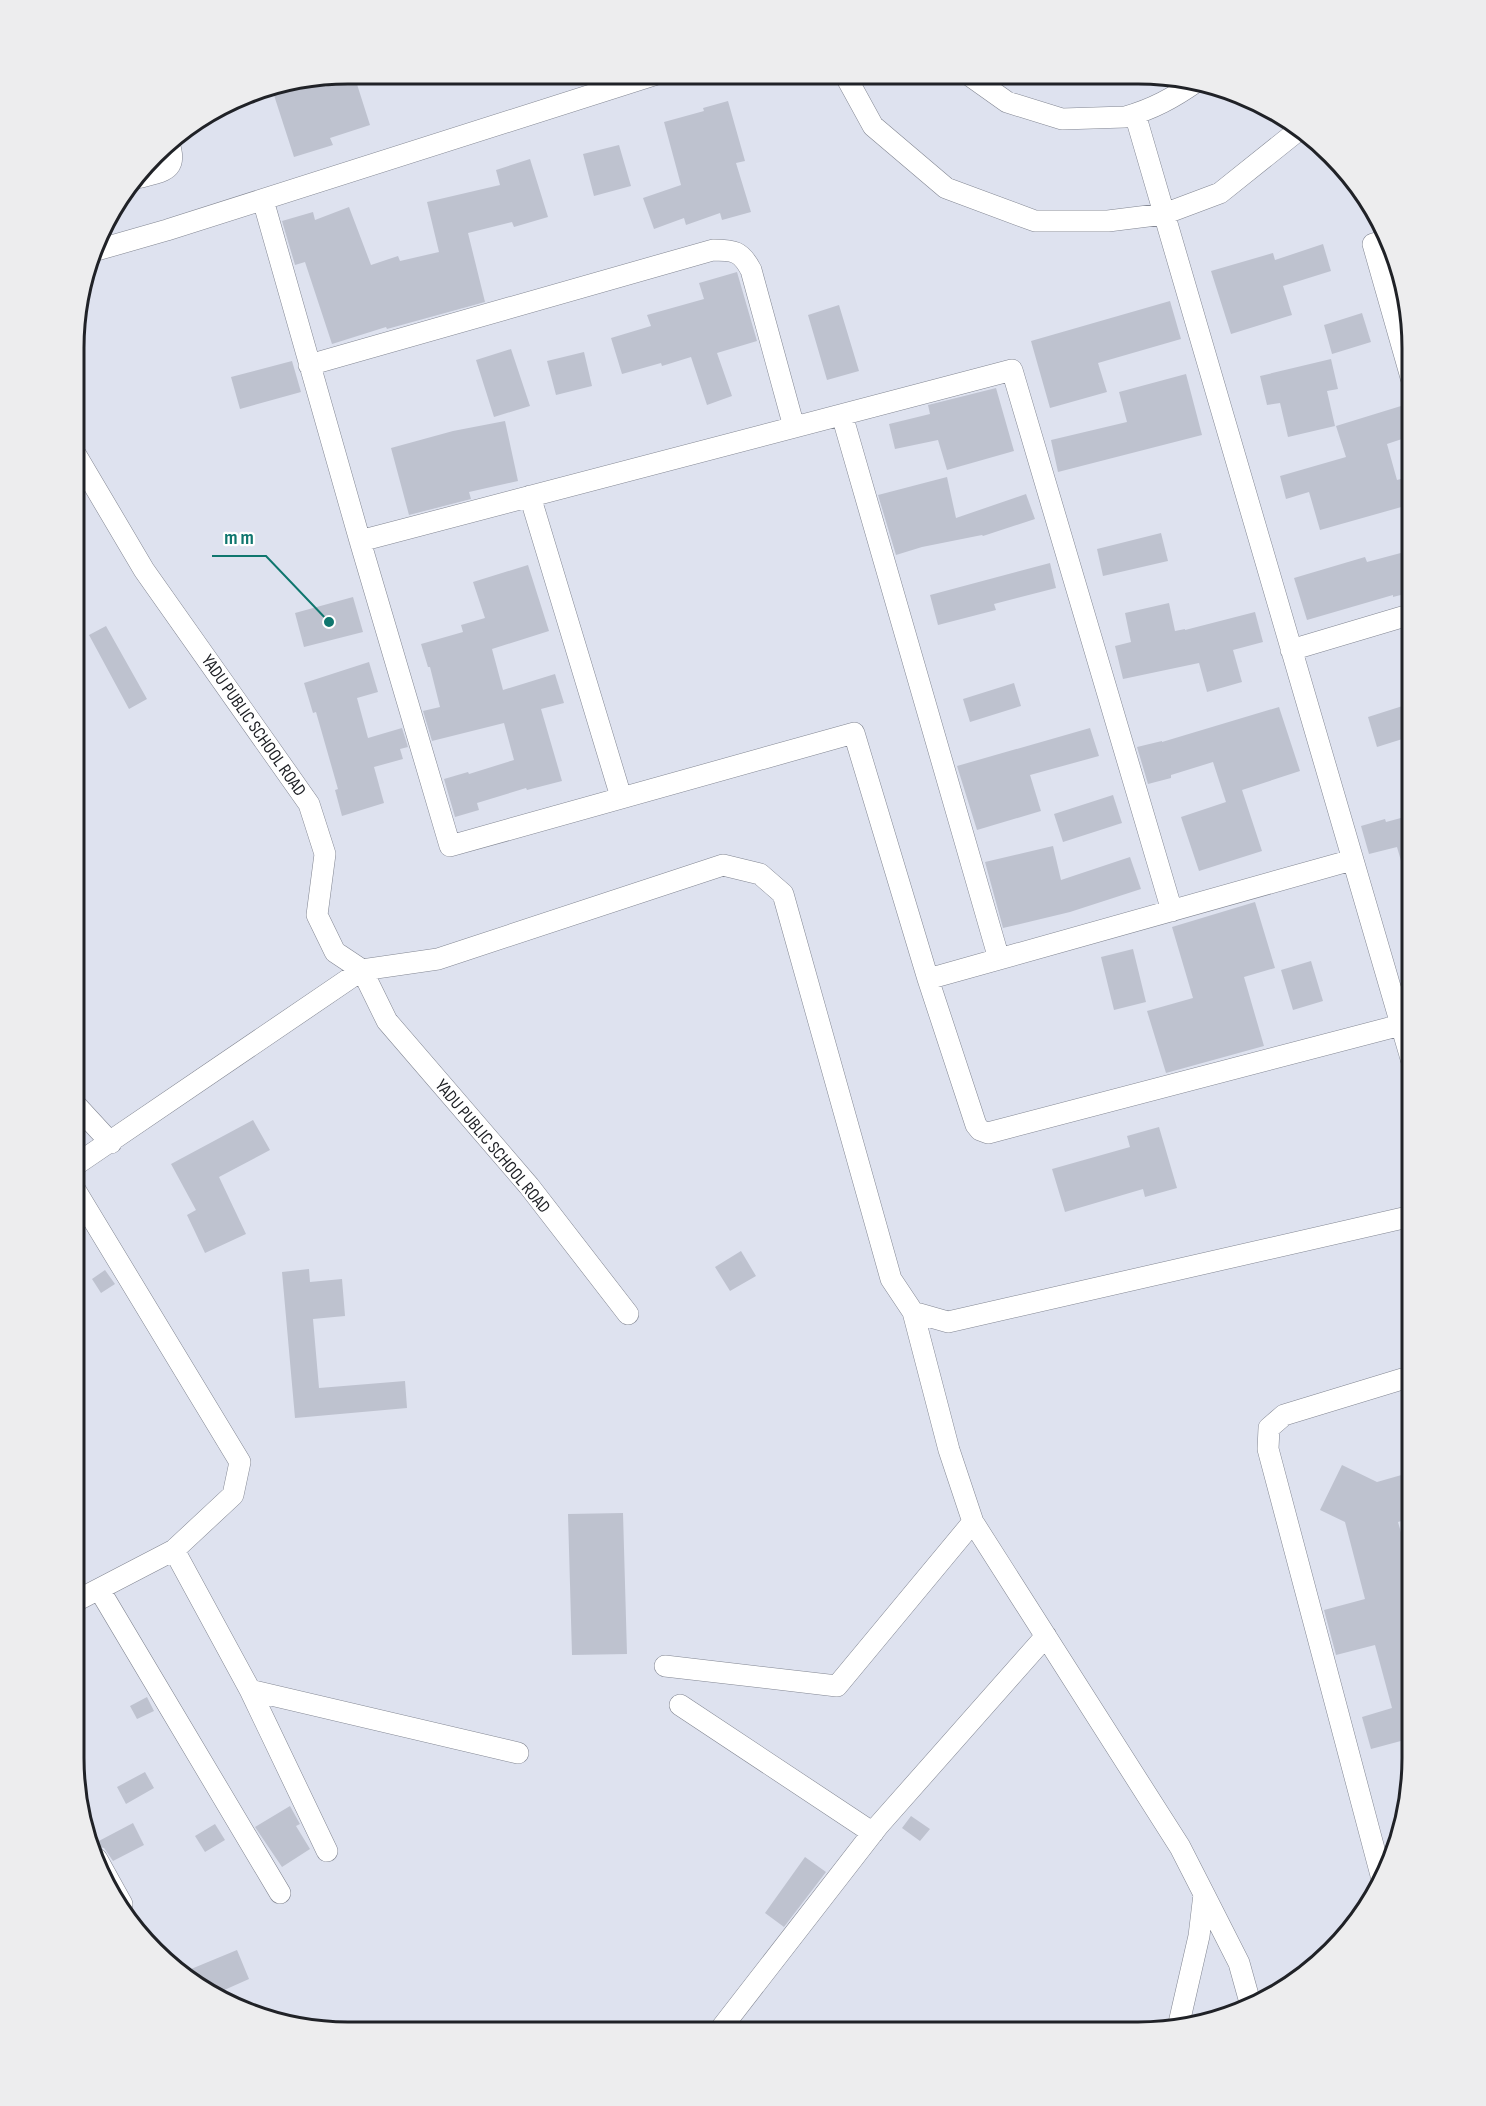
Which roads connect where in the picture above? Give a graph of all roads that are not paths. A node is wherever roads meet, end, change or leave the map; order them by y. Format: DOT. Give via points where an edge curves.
graph roads {
  1 [pos="625,84"];
  2 [pos="851,84"];
  3 [pos="981,84"];
  4 [pos="1187,88"];
  5 [pos="1135,114"];
  6 [pos="1294,134"];
  7 [pos="172,151"];
  8 [pos="148,175"];
  9 [pos="262,200"];
  10 [pos="1164,214"];
  11 [pos="1380,242"];
  12 [pos="104,248"];
  13 [pos="1401,331"];
  14 [pos="309,365"];
  15 [pos="842,415"];
  16 [pos="794,428"];
  17 [pos="84,469"];
  18 [pos="530,496"];
  19 [pos="360,541"];
  20 [pos="1402,617"];
  21 [pos="1291,650"];
  22 [pos="621,797"];
  23 [pos="1352,860"];
  24 [pos="1172,911"];
  25 [pos="999,959"];
  26 [pos="362,970"];
  27 [pos="928,979"];
  28 [pos="1402,1008"];
  29 [pos="1402,1024"];
  30 [pos="84,1114"];
  31 [pos="111,1143"];
  32 [pos="84,1160"];
  33 [pos="84,1205"];
  34 [pos="1402,1218"];
  35 [pos="913,1312"];
  36 [pos="628,1314"];
  37 [pos="1402,1379"];
  38 [pos="973,1522"];
  39 [pos="174,1550"];
  40 [pos="99,1588"];
  41 [pos="84,1596"];
  42 [pos="1046,1636"];
  43 [pos="665,1666"];
  44 [pos="250,1690"];
  45 [pos="680,1706"];
  46 [pos="518,1753"];
  47 [pos="873,1833"];
  48 [pos="327,1851"];
  49 [pos="1379,1867"];
  50 [pos="280,1893"];
  51 [pos="1204,1894"];
  52 [pos="1249,1998"];
  53 [pos="1180,2019"];
  54 [pos="726,2022"];
  1 -- 9 [label="street"];
  2 -- 10 [label="street" via="873,126 945,188 1035,221 1108,221"];
  3 -- 5 [label="street" via="1006,102 1062,119"];
  4 -- 5 [label="street"];
  5 -- 10 [label="street"];
  6 -- 10 [label="street" via="1220,193"];
  7 -- 8 [label="street" via="172,164"];
  9 -- 12 [label="street"];
  9 -- 14 [label="street"];
  10 -- 21 [label="street"];
  11 -- 13 [label="street" via="1373,244"];
  14 -- 16 [label="street" via="713,250 731,250 744,257 751,270"];
  14 -- 19 [label="street"];
  15 -- 16 [label="street"];
  15 -- 24 [label="street" via="1012,370"];
  15 -- 25 [label="street"];
  16 -- 18 [label="street"];
  17 -- 26 [label="street, YADU PUBLIC SCHOOL ROAD" via="144,570 309,804 325,854 317,915 336,952"];
  18 -- 19 [label="street"];
  18 -- 22 [label="street"];
  19 -- 22 [label="street" via="450,846"];
  20 -- 21 [label="street"];
  21 -- 23 [label="street"];
  22 -- 27 [label="street" via="854,733"];
  23 -- 24 [label="street"];
  23 -- 28 [label="street"];
  24 -- 25 [label="street"];
  25 -- 27 [label="street"];
  26 -- 31 [label="street"];
  26 -- 35 [label="street" via="438,959 723,865 760,874 783,894 891,1280"];
  26 -- 36 [label="street, YADU PUBLIC SCHOOL ROAD" via="387,1021 529,1186"];
  27 -- 29 [label="street" via="976,1125 988,1133"];
  30 -- 31 [label="street"];
  31 -- 32 [label="street"];
  33 -- 39 [label="street" via="240,1462 232,1495"];
  34 -- 35 [label="street" via="948,1322"];
  35 -- 38 [label="street" via="949,1450"];
  37 -- 49 [label="street" via="1284,1415 1269,1428 1269,1449"];
  38 -- 42 [label="street"];
  38 -- 43 [label="street" via="837,1686"];
  39 -- 40 [label="street"];
  39 -- 44 [label="street"];
  40 -- 41 [label="street"];
  40 -- 50 [label="street"];
  42 -- 47 [label="street"];
  42 -- 51 [label="street" via="1180,1846"];
  44 -- 46 [label="street"];
  44 -- 48 [label="street"];
  45 -- 47 [label="street"];
  47 -- 54 [label="street"];
  51 -- 52 [label="street" via="1239,1962"];
  51 -- 53 [label="street" via="1199,1936"];
}
